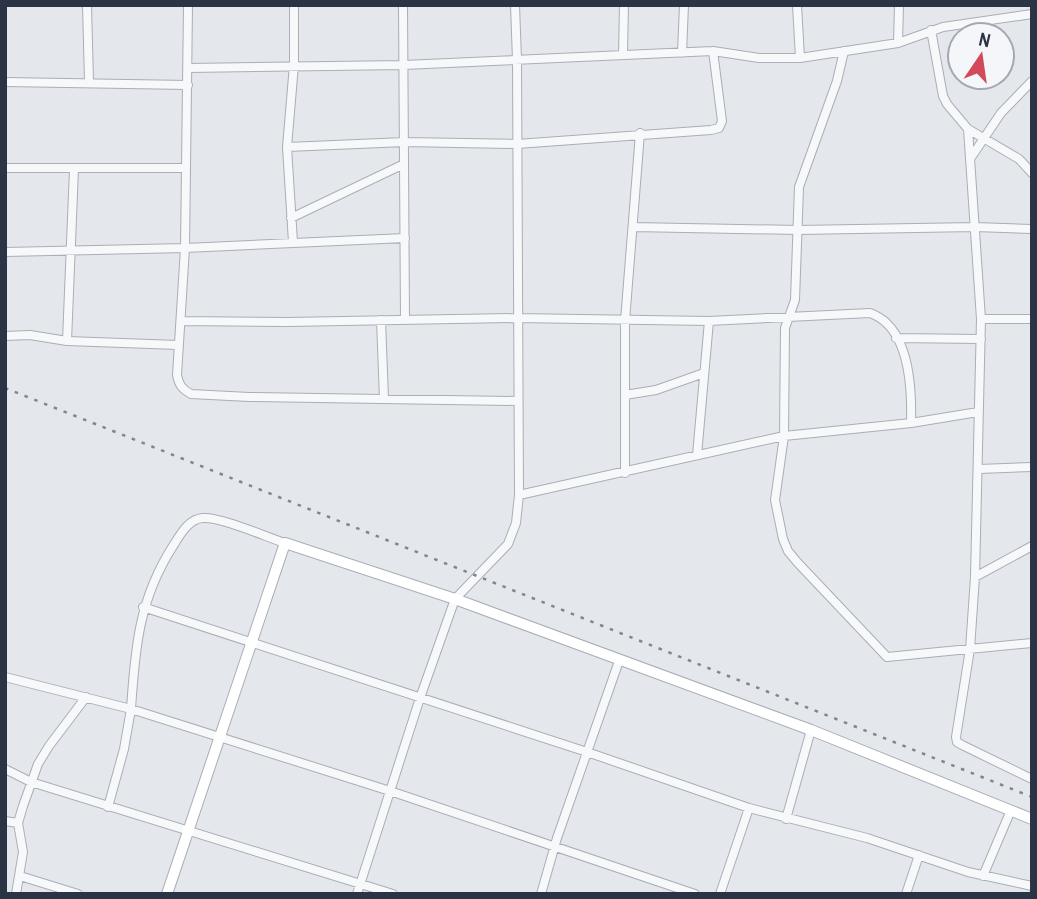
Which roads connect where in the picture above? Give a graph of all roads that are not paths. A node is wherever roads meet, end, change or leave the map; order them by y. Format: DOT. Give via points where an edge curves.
graph roads {
  1 [pos="87,5"];
  2 [pos="188,5"];
  3 [pos="294,5"];
  4 [pos="403,5"];
  5 [pos="515,5"];
  6 [pos="624,5"];
  7 [pos="684,5"];
  8 [pos="797,5"];
  9 [pos="899,5"];
  10 [pos="1032,14"];
  11 [pos="931,30"];
  12 [pos="898,43"];
  13 [pos="713,51"];
  14 [pos="844,51"];
  15 [pos="682,53"];
  16 [pos="622,55"];
  17 [pos="800,58"];
  18 [pos="517,60"];
  19 [pos="294,65"];
  20 [pos="404,65"];
  21 [pos="188,68"];
  22 [pos="1032,81"];
  23 [pos="5,82"];
  24 [pos="89,82"];
  25 [pos="188,85"];
  26 [pos="968,129"];
  27 [pos="640,133"];
  28 [pos="982,138"];
  29 [pos="405,142"];
  30 [pos="517,144"];
  31 [pos="287,147"];
  32 [pos="970,159"];
  33 [pos="404,164"];
  34 [pos="5,168"];
  35 [pos="186,168"];
  36 [pos="74,169"];
  37 [pos="1032,173"];
  38 [pos="291,218"];
  39 [pos="633,227"];
  40 [pos="975,227"];
  41 [pos="1032,229"];
  42 [pos="798,230"];
  43 [pos="405,238"];
  44 [pos="293,242"];
  45 [pos="185,248"];
  46 [pos="72,251"];
  47 [pos="5,252"];
  48 [pos="788,317"];
  49 [pos="517,318"];
  50 [pos="405,319"];
  51 [pos="981,319"];
  52 [pos="1032,319"];
  53 [pos="381,320"];
  54 [pos="181,321"];
  55 [pos="625,321"];
  56 [pos="709,321"];
  57 [pos="5,336"];
  58 [pos="896,338"];
  59 [pos="981,339"];
  60 [pos="67,341"];
  61 [pos="178,345"];
  62 [pos="704,373"];
  63 [pos="625,395"];
  64 [pos="384,399"];
  65 [pos="518,401"];
  66 [pos="978,412"];
  67 [pos="911,423"];
  68 [pos="784,436"];
  69 [pos="697,455"];
  70 [pos="1032,467"];
  71 [pos="979,469"];
  72 [pos="625,473"];
  73 [pos="519,495"];
  74 [pos="285,543"];
  75 [pos="1032,546"];
  76 [pos="975,577"];
  77 [pos="455,600"];
  78 [pos="143,607"];
  79 [pos="252,643"];
  80 [pos="1032,643"];
  81 [pos="971,649"];
  82 [pos="619,661"];
  83 [pos="5,677"];
  84 [pos="86,697"];
  85 [pos="420,698"];
  86 [pos="131,709"];
  87 [pos="811,730"];
  88 [pos="220,736"];
  89 [pos="587,752"];
  90 [pos="5,769"];
  91 [pos="1032,779"];
  92 [pos="31,782"];
  93 [pos="390,791"];
  94 [pos="108,807"];
  95 [pos="749,808"];
  96 [pos="1011,810"];
  97 [pos="786,818"];
  98 [pos="1032,819"];
  99 [pos="5,821"];
  100 [pos="18,823"];
  101 [pos="190,830"];
  102 [pos="554,847"];
  103 [pos="919,855"];
  104 [pos="20,876"];
  105 [pos="983,876"];
  106 [pos="361,883"];
  107 [pos="1032,886"];
  108 [pos="5,888"];
  109 [pos="17,892"];
  110 [pos="78,894"];
  111 [pos="167,894"];
  112 [pos="357,894"];
  113 [pos="393,894"];
  114 [pos="541,894"];
  115 [pos="695,894"];
  116 [pos="720,894"];
  117 [pos="906,894"];
  1 -- 24 [label="street"];
  2 -- 21 [label="street"];
  3 -- 19 [label="street"];
  4 -- 20 [label="street"];
  5 -- 18 [label="street"];
  6 -- 16 [label="street"];
  7 -- 15 [label="street"];
  8 -- 17 [label="street"];
  9 -- 12 [label="street"];
  10 -- 11 [label="street"];
  11 -- 12 [label="street"];
  11 -- 26 [label="street" via="943,96"];
  12 -- 14 [label="street"];
  13 -- 15 [label="street"];
  13 -- 17 [label="street"];
  13 -- 27 [label="street" via="722,121 719,128"];
  14 -- 17 [label="street"];
  14 -- 42 [label="street" via="799,187"];
  15 -- 16 [label="street"];
  16 -- 18 [label="street"];
  18 -- 20 [label="street"];
  18 -- 30 [label="street"];
  19 -- 20 [label="street"];
  19 -- 21 [label="street"];
  19 -- 31 [label="street"];
  20 -- 29 [label="street"];
  21 -- 25 [label="street"];
  22 -- 28 [label="street"];
  23 -- 24 [label="street"];
  24 -- 25 [label="street"];
  25 -- 35 [label="street"];
  26 -- 28 [label="street"];
  26 -- 32 [label="street"];
  27 -- 30 [label="street"];
  27 -- 39 [label="street"];
  28 -- 32 [label="street"];
  28 -- 37 [label="street" via="1019,159"];
  29 -- 30 [label="street"];
  29 -- 31 [label="street"];
  29 -- 33 [label="street"];
  30 -- 49 [label="street"];
  31 -- 38 [label="street"];
  32 -- 40 [label="street"];
  33 -- 38 [label="street"];
  33 -- 43 [label="street"];
  34 -- 36 [label="street"];
  35 -- 36 [label="street"];
  35 -- 45 [label="street"];
  36 -- 46 [label="street"];
  38 -- 44 [label="street"];
  39 -- 42 [label="street"];
  39 -- 55 [label="street"];
  40 -- 41 [label="street"];
  40 -- 42 [label="street"];
  40 -- 51 [label="street"];
  42 -- 48 [label="street" via="795,300"];
  43 -- 44 [label="street"];
  43 -- 50 [label="street"];
  44 -- 45 [label="street"];
  45 -- 46 [label="street"];
  45 -- 54 [label="street"];
  46 -- 47 [label="street"];
  46 -- 60 [label="street"];
  48 -- 56 [label="street"];
  48 -- 58 [label="street" via="870,313 885,322"];
  48 -- 68 [label="street"];
  49 -- 50 [label="street"];
  49 -- 55 [label="street"];
  49 -- 65 [label="street"];
  50 -- 53 [label="street"];
  51 -- 52 [label="street"];
  51 -- 59 [label="street"];
  53 -- 54 [label="street"];
  53 -- 64 [label="street"];
  54 -- 61 [label="street"];
  55 -- 56 [label="street"];
  55 -- 63 [label="street"];
  56 -- 62 [label="street"];
  57 -- 60 [label="street"];
  58 -- 59 [label="street"];
  58 -- 67 [label="street" via="911,380"];
  59 -- 66 [label="street"];
  60 -- 61 [label="street"];
  61 -- 64 [label="street" via="179,383 191,394"];
  62 -- 63 [label="street"];
  62 -- 69 [label="street"];
  63 -- 72 [label="street"];
  64 -- 65 [label="street"];
  65 -- 73 [label="street"];
  66 -- 67 [label="street"];
  66 -- 71 [label="street"];
  67 -- 68 [label="street"];
  68 -- 69 [label="street"];
  68 -- 81 [label="street" via="776,507 792,557 887,657"];
  69 -- 72 [label="street"];
  70 -- 71 [label="street"];
  71 -- 76 [label="street"];
  72 -- 73 [label="street"];
  73 -- 77 [label="street" via="508,544"];
  74 -- 77 [label="main road"];
  74 -- 78 [label="street" via="215,520 193,522 163,561"];
  74 -- 79 [label="main road"];
  75 -- 76 [label="street"];
  76 -- 81 [label="street"];
  77 -- 82 [label="main road"];
  77 -- 85 [label="street"];
  78 -- 79 [label="street"];
  78 -- 86 [label="street"];
  79 -- 85 [label="street"];
  79 -- 88 [label="main road"];
  80 -- 81 [label="street"];
  81 -- 91 [label="street" via="957,742"];
  82 -- 87 [label="main road"];
  82 -- 89 [label="street"];
  83 -- 84 [label="street"];
  84 -- 86 [label="street"];
  84 -- 92 [label="street" via="48,746"];
  85 -- 89 [label="street"];
  85 -- 93 [label="street"];
  86 -- 88 [label="street"];
  86 -- 94 [label="street"];
  87 -- 96 [label="main road"];
  87 -- 97 [label="street"];
  88 -- 93 [label="street"];
  88 -- 101 [label="main road"];
  89 -- 95 [label="street"];
  89 -- 102 [label="street"];
  90 -- 92 [label="street"];
  92 -- 94 [label="street"];
  92 -- 100 [label="street"];
  93 -- 102 [label="street"];
  93 -- 106 [label="street"];
  94 -- 101 [label="street"];
  95 -- 97 [label="street"];
  95 -- 116 [label="street"];
  96 -- 98 [label="main road"];
  96 -- 105 [label="street"];
  97 -- 103 [label="street"];
  99 -- 100 [label="street"];
  100 -- 104 [label="street" via="23,852"];
  101 -- 106 [label="street"];
  101 -- 111 [label="main road"];
  102 -- 114 [label="street"];
  102 -- 115 [label="street"];
  103 -- 105 [label="street"];
  103 -- 117 [label="street"];
  104 -- 109 [label="street"];
  104 -- 110 [label="street"];
  105 -- 107 [label="street"];
  106 -- 112 [label="street"];
  106 -- 113 [label="street"];
  108 -- 109 [label="street"];
}
